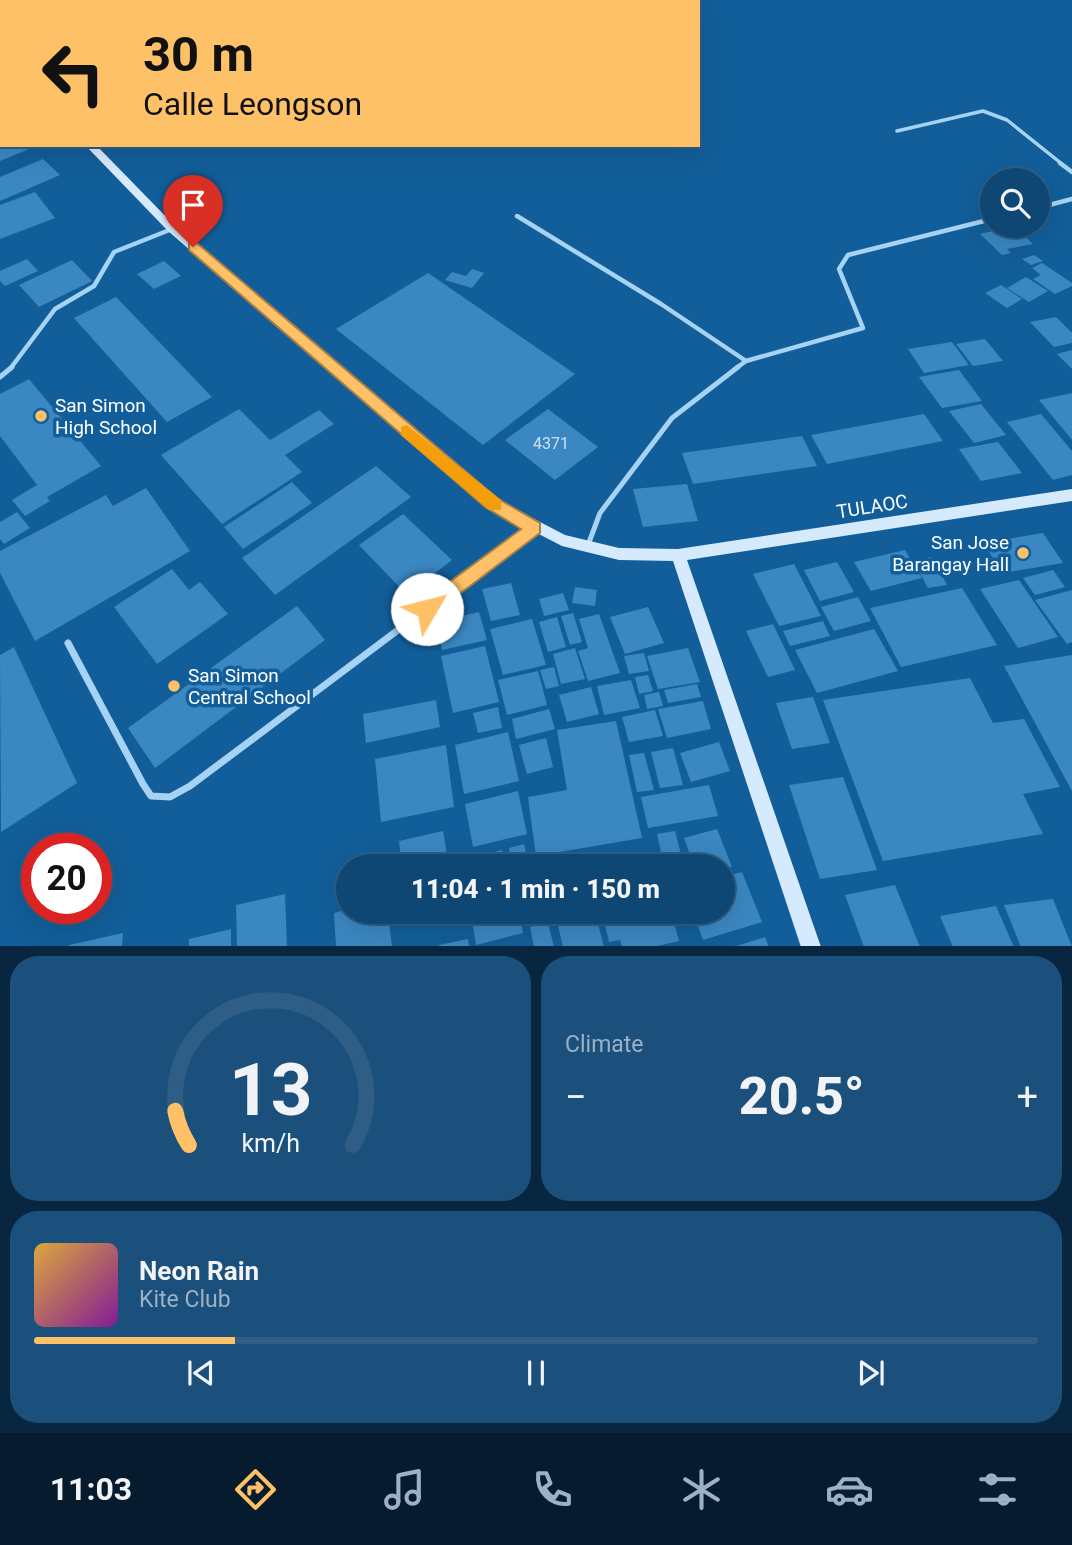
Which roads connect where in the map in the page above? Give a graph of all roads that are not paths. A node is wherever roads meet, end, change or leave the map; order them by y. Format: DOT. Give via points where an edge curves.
graph roads {
  1 [pos="897,131"];
  2 [pos="92,147"];
  3 [pos="1072,172"];
  4 [pos="1072,199"];
  5 [pos="1050,205"];
  6 [pos="517,215"];
  7 [pos="980,222"];
  8 [pos="172,229"];
  9 [pos="746,361"];
  10 [pos="0,377"];
  11 [pos="1069,500"];
  12 [pos="534,528"];
  13 [pos="588,545"];
  14 [pos="678,555"];
  15 [pos="68,643"];
  16 [pos="811,946"];
  1 -- 3 [label="lane" via="983,111 1007,120"];
  2 -- 8 [label="main road, TULAOC"];
  4 -- 5 [label="lane"];
  6 -- 9 [label="lane"];
  7 -- 9 [label="lane" via="848,255 839,269 863,328"];
  8 -- 10 [label="lane" via="114,252 94,286 55,309 14,366"];
  8 -- 12 [label="main road, TULAOC" via="491,503"];
  9 -- 13 [label="lane" via="671,418 600,513"];
  11 -- 14 [label="main road, TULAOC"];
  12 -- 13 [label="main road, TULAOC"];
  12 -- 15 [label="lane" via="170,797 151,796"];
  13 -- 14 [label="main road, TULAOC" via="619,554"];
  14 -- 16 [label="main road"];
}
